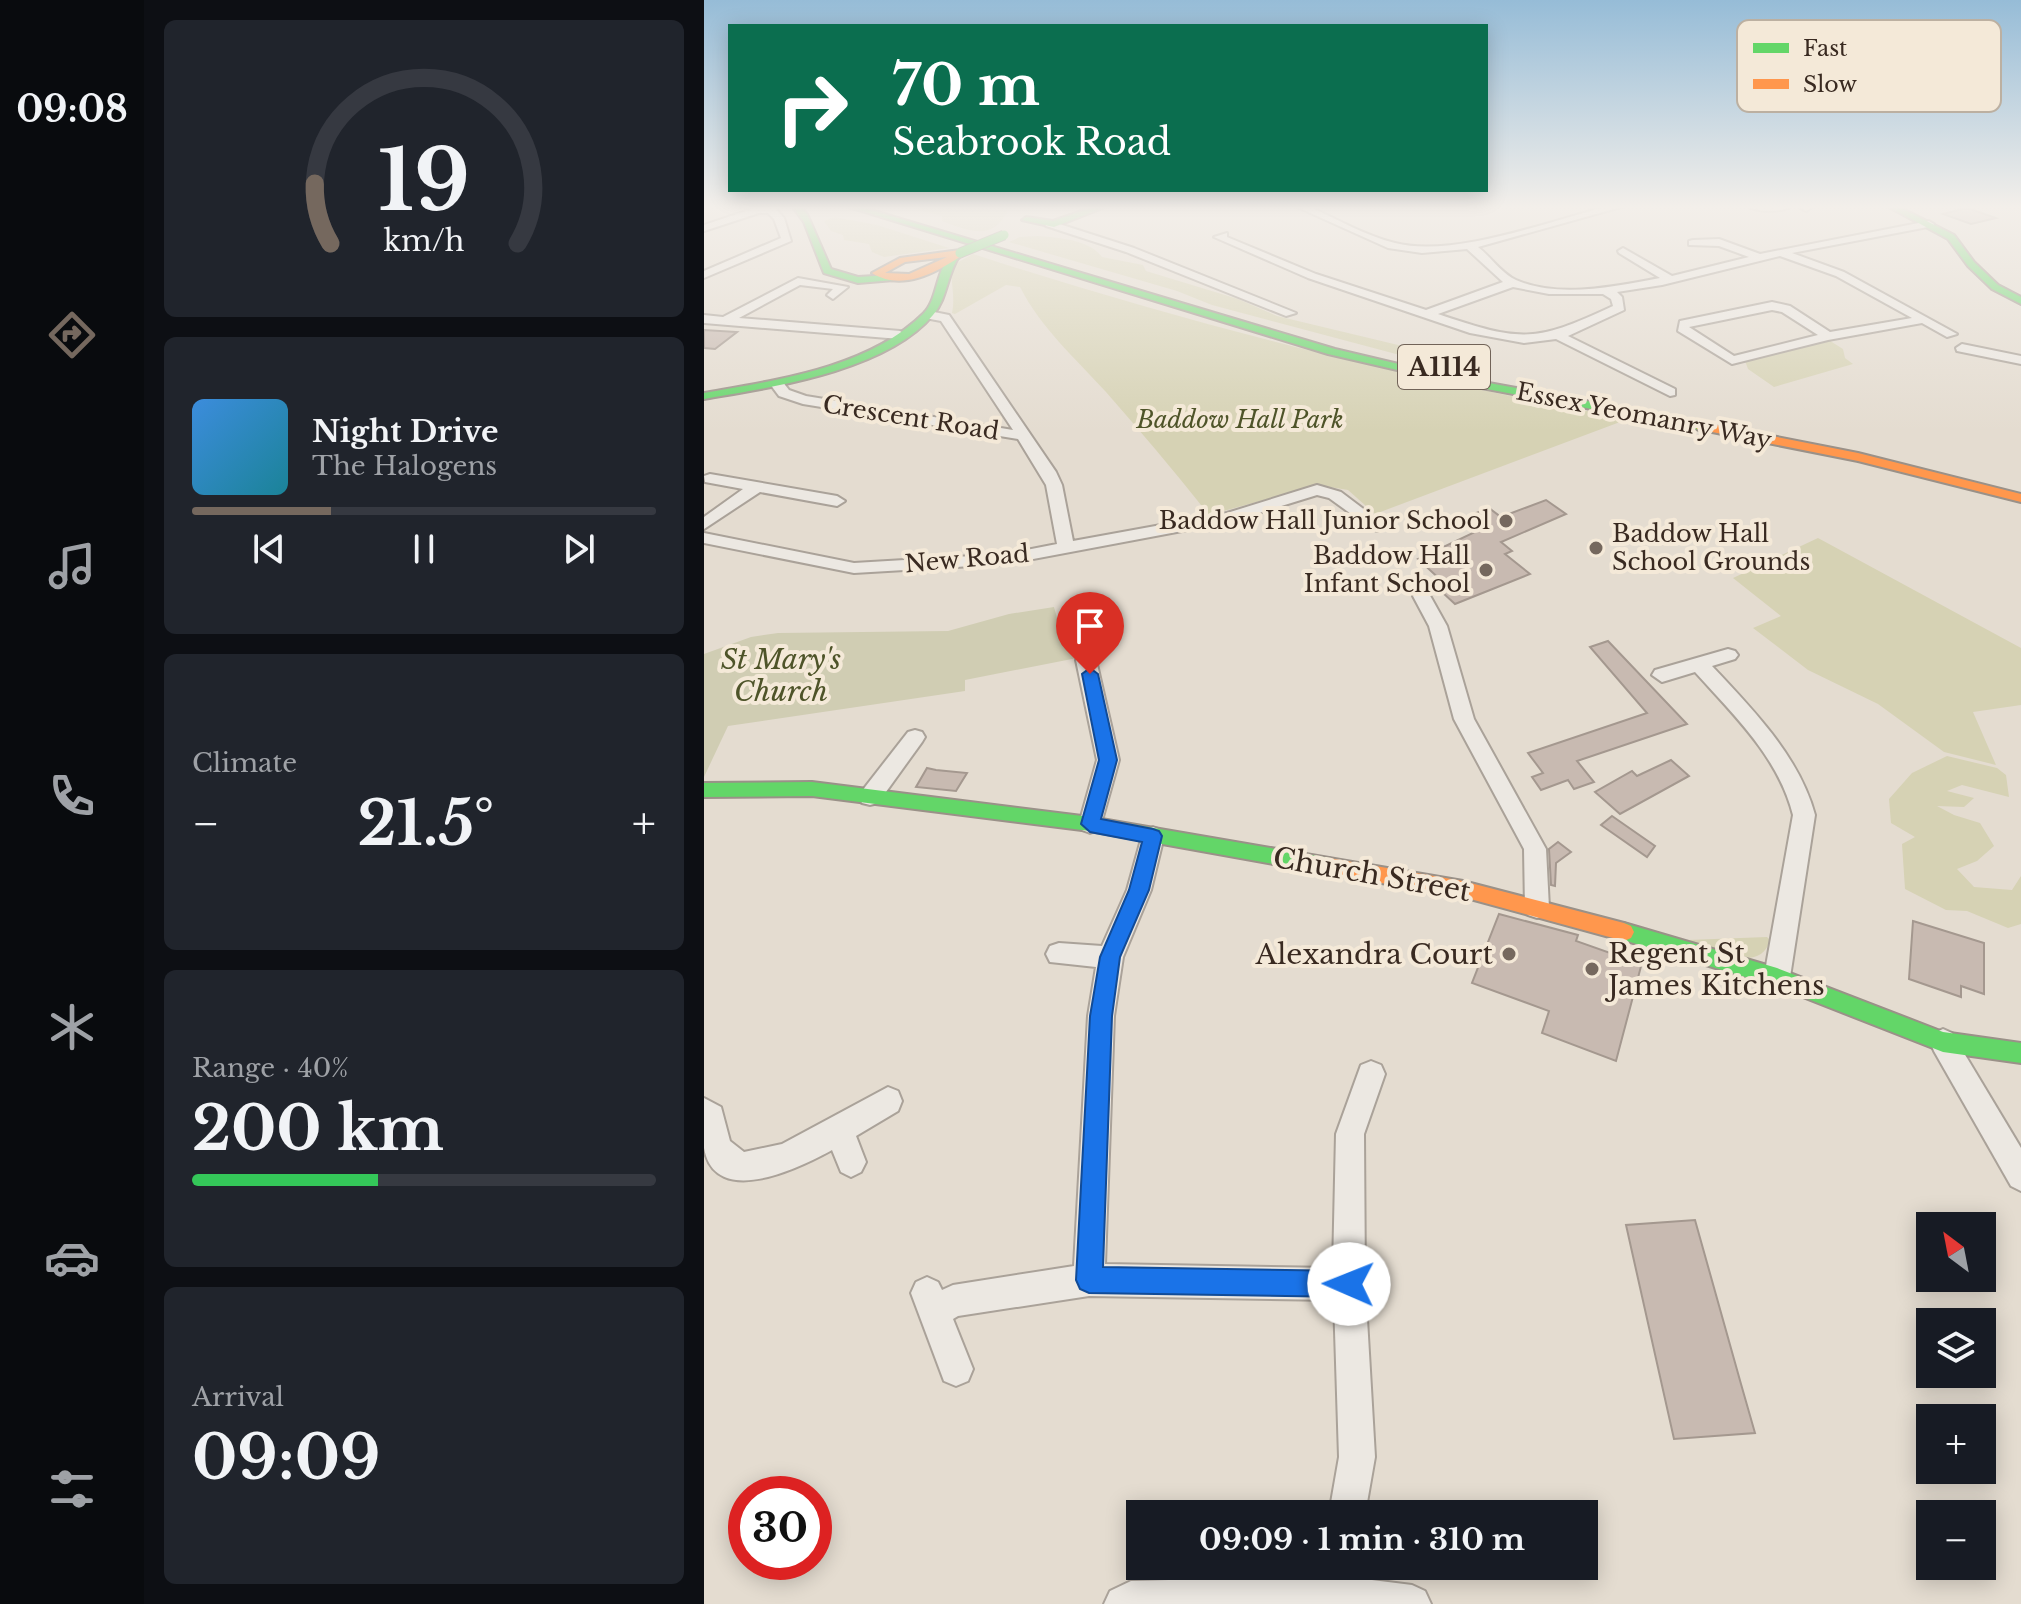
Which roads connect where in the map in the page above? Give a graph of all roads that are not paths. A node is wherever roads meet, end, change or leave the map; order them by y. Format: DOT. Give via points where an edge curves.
graph roads {
  1 [pos="797,282"];
  2 [pos="816,282"];
  3 [pos="929,282"];
  4 [pos="942,282"];
  5 [pos="1094,282"];
  6 [pos="1125,282"];
  7 [pos="1211,282"];
  8 [pos="1330,282"];
  9 [pos="1652,282"];
  10 [pos="1854,282"];
  11 [pos="1990,282"];
  12 [pos="1512,283"];
  13 [pos="1605,290"];
  14 [pos="940,292"];
  15 [pos="833,295"];
  16 [pos="2021,301"];
  17 [pos="1290,313"];
  18 [pos="1426,314"];
  19 [pos="929,315"];
  20 [pos="704,319"];
  21 [pos="1920,320"];
  22 [pos="725,321"];
  23 [pos="1951,334"];
  24 [pos="900,335"];
  25 [pos="1557,335"];
  26 [pos="1828,336"];
  27 [pos="1962,348"];
  28 [pos="2021,360"];
  29 [pos="777,384"];
  30 [pos="1670,392"];
  31 [pos="704,396"];
  32 [pos="1021,434"];
  33 [pos="710,479"];
  34 [pos="2021,486"];
  35 [pos="757,487"];
  36 [pos="2021,498"];
  37 [pos="837,501"];
  38 [pos="704,524"];
  39 [pos="1378,526"];
  40 [pos="704,538"];
  41 [pos="1066,549"];
  42 [pos="1422,596"];
  43 [pos="1728,655"];
  44 [pos="1699,664"];
  45 [pos="1095,669"];
  46 [pos="1662,675"];
  47 [pos="915,737"];
  48 [pos="704,790"];
  49 [pos="870,797"];
  50 [pos="1090,824"];
  51 [pos="1153,836"];
  52 [pos="1537,908"];
  53 [pos="1059,954"];
  54 [pos="1110,957"];
  55 [pos="1777,977"];
  56 [pos="1943,1042"];
  57 [pos="2021,1053"];
  58 [pos="1371,1074"];
  59 [pos="888,1101"];
  60 [pos="704,1112"];
  61 [pos="839,1129"];
  62 [pos="851,1162"];
  63 [pos="2021,1176"];
  64 [pos="1089,1280"];
  65 [pos="1349,1284"];
  66 [pos="956,1369"];
  67 [pos="1349,1500"];
  68 [pos="1337,1581"];
  69 [pos="1123,1604"];
  70 [pos="1412,1604"];
  1 -- 22 [label="street"];
  2 -- 15 [label="street" via="842,287"];
  3 -- 14 [label="main road"];
  4 -- 14 [label="main road"];
  5 -- 36 [label="main road, Essex Yeomanry Way / A1114" via="1362,359 1874,461"];
  6 -- 34 [label="main road, Essex Yeomanry Way / A1114" via="1369,351 1866,447"];
  7 -- 17 [label="street"];
  8 -- 18 [label="street"];
  9 -- 13 [label="street"];
  10 -- 21 [label="street"];
  11 -- 16 [label="main road"];
  12 -- 13 [label="street" via="1561,291"];
  12 -- 18 [label="street"];
  13 -- 25 [label="street" via="1620,307"];
  14 -- 19 [label="main road"];
  18 -- 25 [label="street" via="1494,337"];
  19 -- 24 [label="main road"];
  19 -- 32 [label="street" via="946,320"];
  20 -- 22 [label="street"];
  21 -- 23 [label="street"];
  21 -- 26 [label="street"];
  22 -- 24 [label="street"];
  24 -- 29 [label="main road" via="837,367"];
  25 -- 30 [label="street"];
  26 -- 26 [label="street" via="1732,360 1682,328 1772,306"];
  27 -- 28 [label="street"];
  29 -- 31 [label="main road"];
  29 -- 32 [label="street, Crescent Road" via="803,400"];
  32 -- 41 [label="street, Crescent Road" via="1054,485"];
  33 -- 35 [label="street"];
  35 -- 37 [label="street"];
  35 -- 38 [label="street"];
  39 -- 41 [label="street, New Road" via="1335,495 1317,490 1230,517"];
  40 -- 41 [label="street, New Road" via="854,568 1006,559"];
  42 -- 52 [label="street" via="1438,626 1464,719 1535,849"];
  43 -- 44 [label="street"];
  44 -- 46 [label="street"];
  44 -- 55 [label="street" via="1776,756 1801,831"];
  45 -- 50 [label="street" via="1108,760"];
  47 -- 49 [label="street"];
  48 -- 49 [label="main road, Church Street" via="812,789"];
  49 -- 50 [label="main road, Church Street"];
  50 -- 51 [label="main road, Church Street"];
  51 -- 52 [label="main road, Church Street" via="1451,887"];
  51 -- 54 [label="street" via="1139,890"];
  52 -- 55 [label="main road, Church Street"];
  53 -- 54 [label="street"];
  54 -- 64 [label="street" via="1101,1016"];
  55 -- 56 [label="main road, Church Street"];
  56 -- 57 [label="main road, Church Street"];
  56 -- 63 [label="street"];
  58 -- 65 [label="street" via="1350,1134"];
  59 -- 61 [label="street"];
  60 -- 61 [label="street" via="711,1117 718,1150 742,1169 770,1166"];
  61 -- 62 [label="street"];
  64 -- 65 [label="street"];
  64 -- 66 [label="street" via="930,1303"];
  65 -- 67 [label="street" via="1357,1457"];
  68 -- 69 [label="street"];
  68 -- 70 [label="street"];
}
